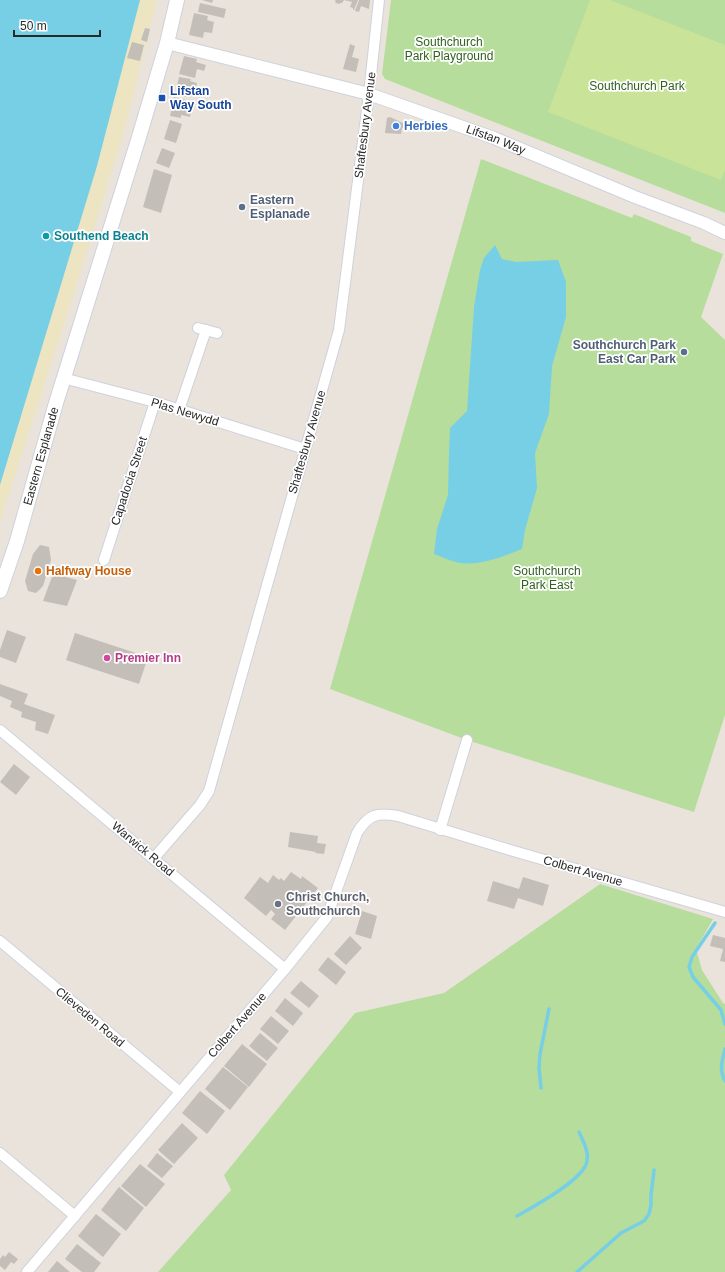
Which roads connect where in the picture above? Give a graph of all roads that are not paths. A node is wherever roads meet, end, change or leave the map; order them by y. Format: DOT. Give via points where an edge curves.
graph roads {
  1 [pos="177,0"];
  2 [pos="379,0"];
  3 [pos="167,43"];
  4 [pos="369,94"];
  5 [pos="725,233"];
  6 [pos="217,333"];
  7 [pos="63,378"];
  8 [pos="155,402"];
  9 [pos="179,410"];
  10 [pos="305,449"];
  11 [pos="104,560"];
  12 [pos="0,591"];
  13 [pos="0,730"];
  14 [pos="468,740"];
  15 [pos="440,830"];
  16 [pos="154,858"];
  17 [pos="725,912"];
  18 [pos="0,941"];
  19 [pos="285,969"];
  20 [pos="180,1092"];
  21 [pos="0,1153"];
  22 [pos="75,1216"];
  23 [pos="27,1272"];
  1 -- 3 [label="main road, Eastern Esplanade"];
  2 -- 4 [label="street, Shaftesbury Avenue"];
  3 -- 4 [label="street, Lifstan Way"];
  3 -- 7 [label="main road, Eastern Esplanade"];
  4 -- 5 [label="street, Lifstan Way" via="494,138"];
  4 -- 10 [label="street, Shaftesbury Avenue" via="341,322"];
  6 -- 9 [label="street" via="202,329"];
  7 -- 8 [label="street, Plas Newydd"];
  7 -- 12 [label="main road, Eastern Esplanade"];
  8 -- 9 [label="street, Plas Newydd"];
  8 -- 11 [label="street, Capadocia Street"];
  9 -- 10 [label="street, Plas Newydd"];
  10 -- 16 [label="street, Shaftesbury Avenue" via="209,791"];
  13 -- 16 [label="street, Warwick Road"];
  14 -- 15 [label="street"];
  15 -- 17 [label="street, Colbert Avenue"];
  15 -- 19 [label="street, Colbert Avenue" via="398,816 372,815 354,839 327,917"];
  16 -- 19 [label="street, Warwick Road"];
  18 -- 20 [label="street, Clieveden Road"];
  19 -- 20 [label="street, Colbert Avenue"];
  20 -- 22 [label="street, Colbert Avenue"];
  21 -- 22 [label="street"];
  22 -- 23 [label="street, Colbert Avenue"];
}
